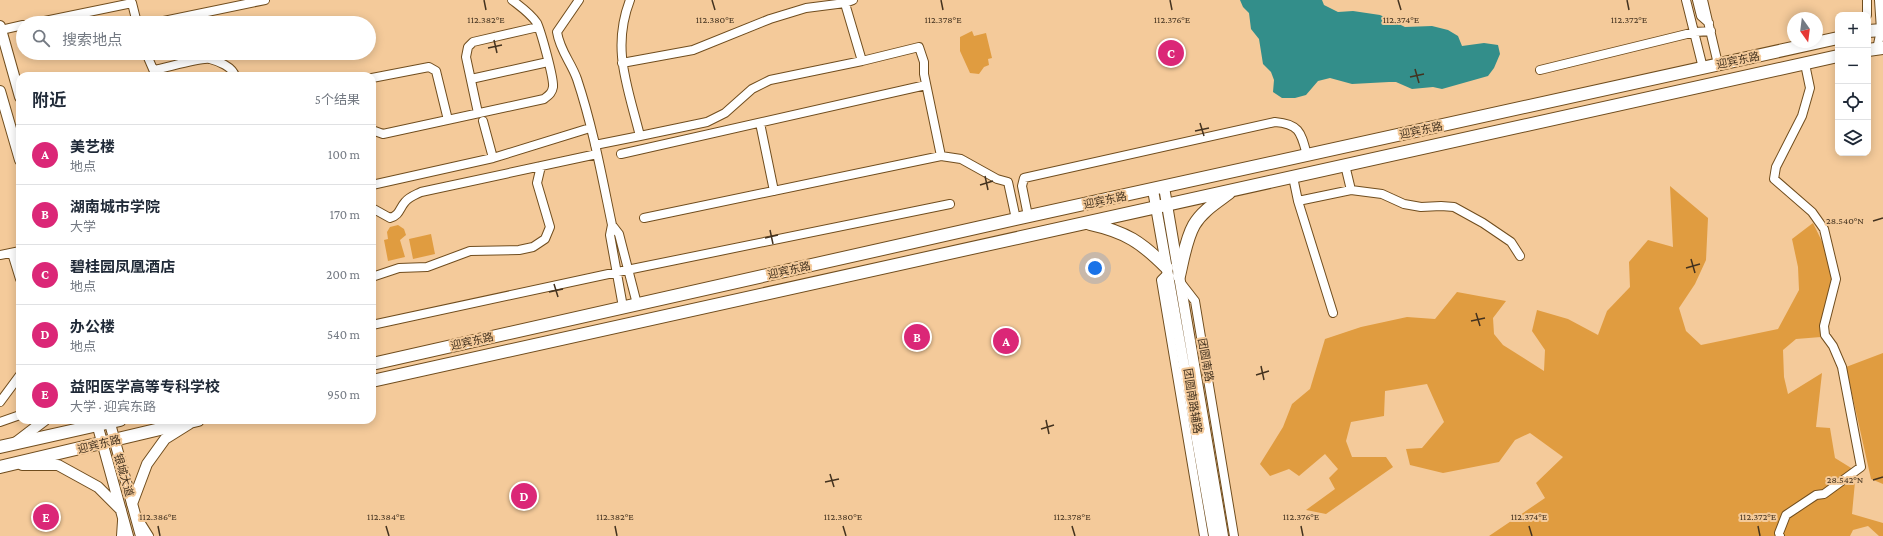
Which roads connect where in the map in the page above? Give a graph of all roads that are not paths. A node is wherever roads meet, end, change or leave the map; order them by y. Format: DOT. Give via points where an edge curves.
graph roads {
  1 [pos="265,0"];
  2 [pos="512,0"];
  3 [pos="579,0"];
  4 [pos="630,0"];
  5 [pos="853,0"];
  6 [pos="1686,0"];
  7 [pos="1690,0"];
  8 [pos="1697,0"];
  9 [pos="1703,0"];
  10 [pos="1867,0"];
  11 [pos="1879,0"];
  12 [pos="845,2"];
  13 [pos="1867,12"];
  14 [pos="69,16"];
  15 [pos="135,16"];
  16 [pos="188,16"];
  17 [pos="16,26"];
  18 [pos="538,27"];
  19 [pos="1710,27"];
  20 [pos="0,28"];
  21 [pos="1882,30"];
  22 [pos="1695,32"];
  23 [pos="1871,32"];
  24 [pos="1871,38"];
  25 [pos="1835,39"];
  26 [pos="1876,49"];
  27 [pos="1835,57"];
  28 [pos="148,60"];
  29 [pos="205,60"];
  30 [pos="212,60"];
  31 [pos="862,61"];
  32 [pos="548,62"];
  33 [pos="622,63"];
  34 [pos="1718,64"];
  35 [pos="1805,64"];
  36 [pos="1703,68"];
  37 [pos="1540,70"];
  38 [pos="154,72"];
  39 [pos="159,72"];
  40 [pos="233,72"];
  41 [pos="376,77"];
  42 [pos="471,79"];
  43 [pos="16,83"];
  44 [pos="926,85"];
  45 [pos="0,91"];
  46 [pos="478,113"];
  47 [pos="448,120"];
  48 [pos="483,121"];
  49 [pos="760,123"];
  50 [pos="590,128"];
  51 [pos="376,131"];
  52 [pos="640,136"];
  53 [pos="595,145"];
  54 [pos="16,146"];
  55 [pos="597,154"];
  56 [pos="621,154"];
  57 [pos="1307,155"];
  58 [pos="941,156"];
  59 [pos="493,158"];
  60 [pos="1345,165"];
  61 [pos="541,166"];
  62 [pos="1293,176"];
  63 [pos="376,184"];
  64 [pos="1158,189"];
  65 [pos="1234,190"];
  66 [pos="1350,190"];
  67 [pos="774,191"];
  68 [pos="1298,201"];
  69 [pos="950,204"];
  70 [pos="1162,206"];
  71 [pos="376,210"];
  72 [pos="1028,216"];
  73 [pos="644,218"];
  74 [pos="1016,219"];
  75 [pos="1085,223"];
  76 [pos="612,225"];
  77 [pos="16,252"];
  78 [pos="0,255"];
  79 [pos="1520,256"];
  80 [pos="627,270"];
  81 [pos="617,272"];
  82 [pos="1174,275"];
  83 [pos="376,276"];
  84 [pos="637,304"];
  85 [pos="623,307"];
  86 [pos="1333,313"];
  87 [pos="376,324"];
  88 [pos="376,363"];
  89 [pos="16,380"];
  90 [pos="376,380"];
  91 [pos="0,402"];
  92 [pos="16,416"];
  93 [pos="0,422"];
  94 [pos="40,424"];
  95 [pos="89,424"];
  96 [pos="97,424"];
  97 [pos="112,424"];
  98 [pos="179,424"];
  99 [pos="189,424"];
  100 [pos="108,442"];
  101 [pos="14,444"];
  102 [pos="0,447"];
  103 [pos="4,466"];
  104 [pos="132,504"];
  105 [pos="122,512"];
  106 [pos="135,514"];
  107 [pos="121,536"];
  108 [pos="128,536"];
  109 [pos="141,536"];
  110 [pos="149,536"];
  111 [pos="1204,536"];
  112 [pos="1214,536"];
  113 [pos="1223,536"];
  114 [pos="1234,536"];
  115 [pos="1780,536"];
  1 -- 16 [label="street"];
  2 -- 18 [label="street" via="530,14"];
  3 -- 50 [label="street" via="557,32 559,46 577,78"];
  4 -- 33 [label="street" via="623,19 620,45"];
  5 -- 12 [label="street"];
  6 -- 22 [label="street"];
  7 -- 22 [label="street"];
  8 -- 19 [label="street" via="1701,16"];
  9 -- 19 [label="street"];
  10 -- 13 [label="street"];
  11 -- 21 [label="street"];
  12 -- 31 [label="street"];
  12 -- 33 [label="street" via="806,8 770,19 693,50"];
  14 -- 15 [label="street" via="132,3"];
  17 -- 20 [label="street"];
  18 -- 32 [label="street" via="544,40"];
  18 -- 42 [label="street" via="473,42 466,57"];
  19 -- 22 [label="street"];
  19 -- 34 [label="street"];
  20 -- 43 [label="main road"];
  21 -- 23 [label="highway"];
  21 -- 26 [label="street"];
  22 -- 36 [label="street"];
  22 -- 37 [label="street"];
  24 -- 26 [label="street"];
  25 -- 34 [label="highway, 迎宾东路"];
  27 -- 35 [label="highway, 迎宾东路"];
  28 -- 38 [label="street"];
  29 -- 39 [label="street"];
  30 -- 40 [label="street" via="225,65"];
  31 -- 44 [label="street" via="919,47 924,62"];
  31 -- 52 [label="street" via="770,80 752,89 725,113 707,122"];
  32 -- 42 [label="street"];
  32 -- 46 [label="street" via="553,85 551,93 544,99"];
  33 -- 52 [label="street"];
  34 -- 36 [label="highway, 迎宾东路"];
  35 -- 60 [label="highway, 迎宾东路"];
  35 -- 115 [label="street" via="1810,88 1802,116 1776,167 1774,179 1812,212 1824,229 1836,279 1824,326 1825,335 1842,367 1861,466 1824,494 1816,495 1786,514"];
  36 -- 57 [label="highway, 迎宾东路"];
  41 -- 47 [label="street" via="429,67 436,71"];
  42 -- 46 [label="street"];
  44 -- 49 [label="street"];
  44 -- 58 [label="street"];
  45 -- 54 [label="main road"];
  46 -- 47 [label="street"];
  47 -- 51 [label="street" via="383,134"];
  48 -- 59 [label="street"];
  49 -- 56 [label="street"];
  49 -- 67 [label="street"];
  50 -- 53 [label="street"];
  50 -- 59 [label="street"];
  52 -- 53 [label="street"];
  53 -- 55 [label="street"];
  55 -- 61 [label="street"];
  55 -- 76 [label="street"];
  57 -- 64 [label="highway, 迎宾东路"];
  57 -- 72 [label="street" via="1301,133 1290,123 1275,122 1024,178 1022,186"];
  58 -- 67 [label="street"];
  58 -- 74 [label="street" via="961,159 1008,182"];
  59 -- 63 [label="street"];
  60 -- 62 [label="highway, 迎宾东路"];
  60 -- 66 [label="street"];
  61 -- 71 [label="street" via="421,192 410,197 402,210 390,218"];
  61 -- 83 [label="street" via="537,183 550,227 545,239 533,247 519,250 470,251 427,267 399,268"];
  62 -- 65 [label="highway, 迎宾东路"];
  62 -- 68 [label="street"];
  64 -- 70 [label="main road, 团圆南路"];
  64 -- 72 [label="highway, 迎宾东路"];
  65 -- 70 [label="highway, 迎宾东路"];
  65 -- 82 [label="highway" via="1212,206 1194,224"];
  66 -- 68 [label="street"];
  66 -- 79 [label="street" via="1382,194 1404,204 1422,207 1454,207 1511,242"];
  67 -- 73 [label="street"];
  68 -- 86 [label="street"];
  69 -- 80 [label="street"];
  70 -- 75 [label="highway, 迎宾东路"];
  70 -- 82 [label="main road, 团圆南路"];
  70 -- 82 [label="main road, 团圆南路"];
  72 -- 74 [label="highway, 迎宾东路"];
  74 -- 84 [label="highway, 迎宾东路"];
  75 -- 82 [label="highway" via="1113,229 1135,239"];
  75 -- 90 [label="highway, 迎宾东路"];
  76 -- 80 [label="street" via="619,234"];
  76 -- 81 [label="street" via="610,235"];
  77 -- 78 [label="street"];
  80 -- 81 [label="street"];
  80 -- 84 [label="street"];
  81 -- 85 [label="street"];
  81 -- 87 [label="street"];
  82 -- 111 [label="street, 团圆南路辅路" via="1161,280"];
  82 -- 112 [label="main road, 团圆南路"];
  82 -- 113 [label="main road, 团圆南路"];
  82 -- 114 [label="street, 团圆南路辅路" via="1195,302"];
  84 -- 85 [label="highway, 迎宾东路"];
  85 -- 88 [label="highway, 迎宾东路"];
  89 -- 91 [label="street"];
  92 -- 93 [label="street"];
  94 -- 101 [label="main road"];
  95 -- 101 [label="highway, 迎宾东路"];
  96 -- 100 [label="main road, 银城大道"];
  97 -- 100 [label="main road, 银城大道"];
  98 -- 100 [label="highway, 迎宾东路"];
  99 -- 104 [label="main road" via="165,439 147,464"];
  100 -- 103 [label="highway, 迎宾东路"];
  100 -- 104 [label="main road, 银城大道"];
  100 -- 105 [label="main road, 银城大道"];
  101 -- 102 [label="highway, 迎宾东路"];
  103 -- 105 [label="main road" via="58,464 98,487"];
  104 -- 106 [label="main road, 银城大道"];
  105 -- 107 [label="street"];
  105 -- 108 [label="main road, 银城大道"];
  106 -- 109 [label="main road, 银城大道"];
  106 -- 110 [label="street"];
}
